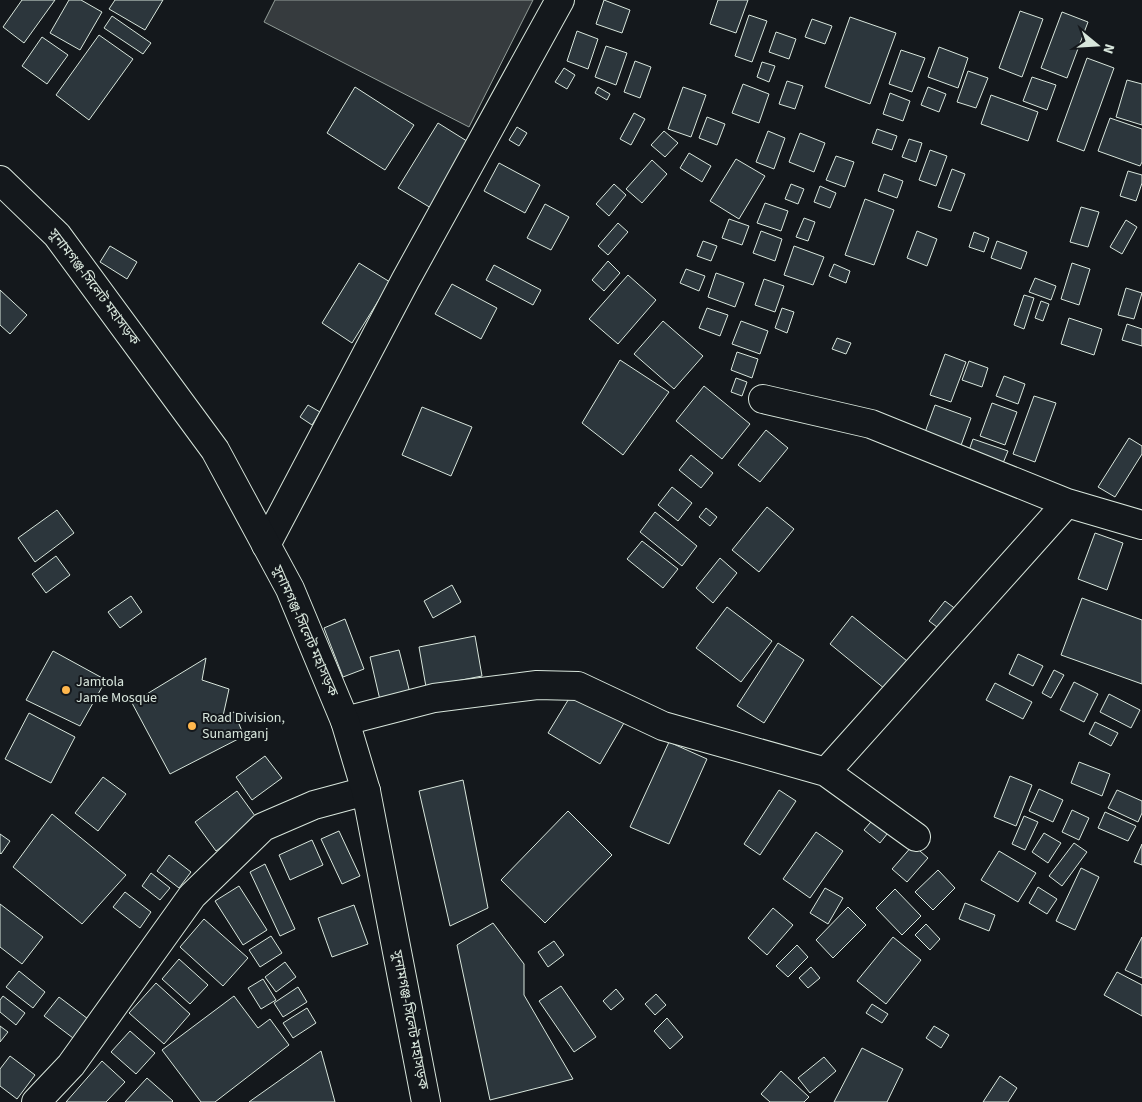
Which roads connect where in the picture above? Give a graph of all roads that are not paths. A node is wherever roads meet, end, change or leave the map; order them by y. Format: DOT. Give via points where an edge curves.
graph roads {
  1 [pos="560,0"];
  2 [pos="0,180"];
  3 [pos="763,399"];
  4 [pos="1067,503"];
  5 [pos="1142,525"];
  6 [pos="266,545"];
  7 [pos="345,721"];
  8 [pos="826,772"];
  9 [pos="366,790"];
  10 [pos="916,836"];
  11 [pos="36,1102"];
  12 [pos="426,1102"];
  1 -- 6 [label="street" via="404,281"];
  2 -- 6 [label="street, সুনামগঞ্জ-সিলেট মহাসড়ক" via="57,235 203,434"];
  3 -- 4 [label="street" via="871,424"];
  4 -- 5 [label="street"];
  4 -- 8 [label="street"];
  6 -- 7 [label="street, সুনামগঞ্জ-সিলেট মহাসড়ক" via="290,589"];
  7 -- 8 [label="street" via="434,698 537,685 578,686 663,726"];
  7 -- 9 [label="street, সুনামগঞ্জ-সিলেট মহাসড়ক"];
  8 -- 10 [label="street"];
  9 -- 11 [label="street" via="314,804 263,827 192,896 71,1065"];
  9 -- 12 [label="street, সুনামগঞ্জ-সিলেট মহাসড়ক"];
}
